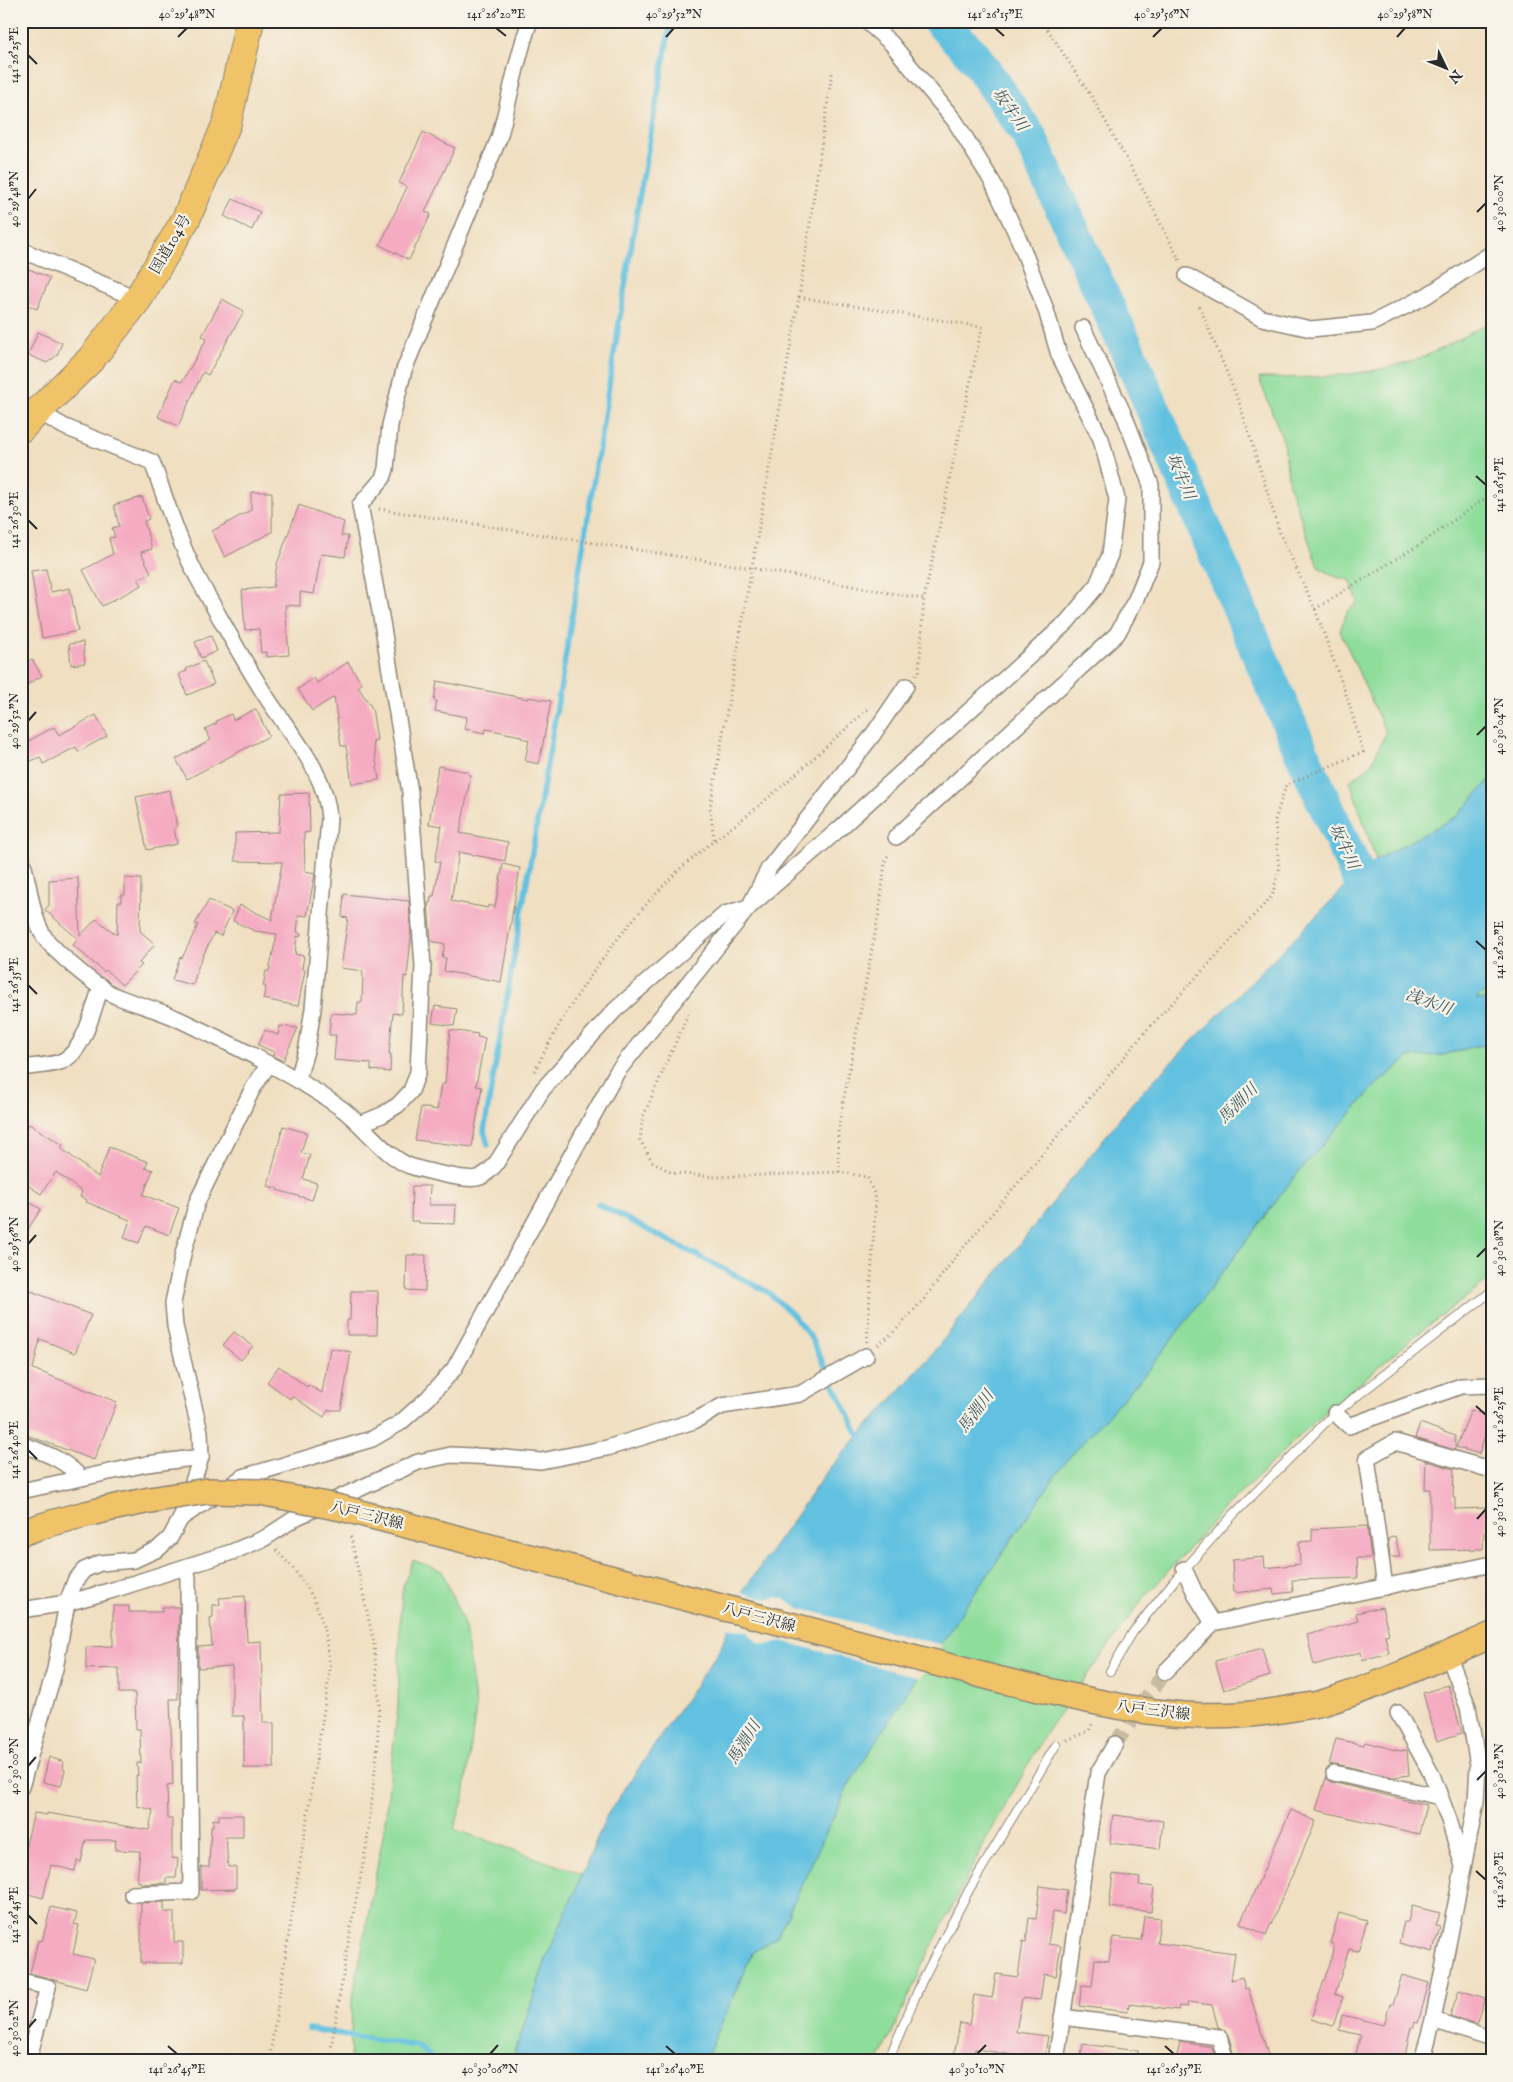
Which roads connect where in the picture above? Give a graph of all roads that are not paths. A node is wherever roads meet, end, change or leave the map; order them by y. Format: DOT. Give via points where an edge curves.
graph roads {
  1 [pos="250,21"];
  2 [pos="530,21"];
  3 [pos="866,21"];
  4 [pos="21,250"];
  5 [pos="1492,253"];
  6 [pos="1188,276"];
  7 [pos="138,299"];
  8 [pos="1083,328"];
  9 [pos="30,420"];
  10 [pos="906,686"];
  11 [pos="896,837"];
  12 [pos="21,857"];
  13 [pos="748,907"];
  14 [pos="101,986"];
  15 [pos="268,1065"];
  16 [pos="21,1068"];
  17 [pos="298,1079"];
  18 [pos="360,1124"];
  19 [pos="1492,1291"];
  20 [pos="866,1356"];
  21 [pos="1492,1385"];
  22 [pos="1335,1413"];
  23 [pos="21,1444"];
  24 [pos="201,1457"];
  25 [pos="1492,1470"];
  26 [pos="81,1478"];
  27 [pos="21,1491"];
  28 [pos="181,1518"];
  29 [pos="21,1533"];
  30 [pos="1492,1564"];
  31 [pos="186,1568"];
  32 [pos="1184,1569"];
  33 [pos="1385,1587"];
  34 [pos="67,1603"];
  35 [pos="21,1610"];
  36 [pos="1212,1623"];
  37 [pos="1492,1635"];
  38 [pos="1448,1654"];
  39 [pos="1110,1671"];
  40 [pos="1166,1672"];
  41 [pos="1398,1713"];
  42 [pos="1056,1744"];
  43 [pos="1115,1744"];
  44 [pos="1334,1773"];
  45 [pos="21,1787"];
  46 [pos="1440,1797"];
  47 [pos="1463,1867"];
  48 [pos="132,1894"];
  49 [pos="21,1981"];
  50 [pos="1062,2017"];
  51 [pos="1433,2020"];
  52 [pos="1492,2039"];
  53 [pos="28,2061"];
  54 [pos="888,2061"];
  55 [pos="1056,2061"];
  56 [pos="1226,2061"];
  57 [pos="1422,2061"];
  1 -- 7 [label="highway, 国道104号" via="226,123 186,219"];
  2 -- 18 [label="street" via="522,41 499,138 404,370 390,425 383,478 360,505 410,792 423,966 418,1072 411,1091 398,1105"];
  3 -- 13 [label="street" via="891,43 955,121 993,183 1043,302 1059,355 1101,438 1117,499 1110,555 1096,587 1067,622 838,830"];
  4 -- 7 [label="street"];
  5 -- 6 [label="street" via="1426,296 1372,323 1311,329 1262,318"];
  7 -- 9 [label="highway, 国道104号" via="91,359"];
  8 -- 11 [label="street" via="1125,417 1151,485 1151,562 1117,634"];
  9 -- 17 [label="street" via="65,427 152,462 186,555 199,580 324,789 329,819 313,1009"];
  10 -- 13 [label="street" via="872,736 769,868"];
  12 -- 14 [label="street" via="34,912 48,942"];
  13 -- 18 [label="street" via="725,914 615,1010 543,1090 495,1165 476,1179 410,1166 396,1158"];
  13 -- 28 [label="street" via="617,1072 454,1369 427,1399 400,1423 372,1439 243,1477"];
  14 -- 15 [label="street" via="116,996 164,1013 246,1051"];
  14 -- 16 [label="street" via="87,1032 69,1056 60,1062"];
  15 -- 17 [label="street"];
  15 -- 24 [label="street" via="252,1090 197,1202 173,1304 175,1326 200,1432"];
  17 -- 18 [label="street"];
  19 -- 22 [label="lane"];
  20 -- 31 [label="street" via="800,1394 722,1406 694,1421 607,1448 541,1461 451,1455 418,1462 297,1517 265,1538"];
  21 -- 22 [label="street" via="1461,1386 1350,1426"];
  22 -- 32 [label="lane"];
  23 -- 26 [label="street" via="62,1460"];
  24 -- 26 [label="street" via="146,1464"];
  24 -- 28 [label="street"];
  25 -- 33 [label="street" via="1395,1442 1367,1458"];
  26 -- 27 [label="street"];
  28 -- 34 [label="street" via="170,1538 158,1549 134,1560 100,1563 84,1570 75,1580"];
  29 -- 38 [label="main road, 八戸三沢線, bridge" via="100,1510 150,1500 207,1491 260,1492 341,1508 992,1678 1131,1710 1180,1716 1226,1717 1321,1703"];
  30 -- 33 [label="street"];
  31 -- 34 [label="street"];
  31 -- 48 [label="street" via="191,1892"];
  32 -- 36 [label="street" via="1196,1598"];
  32 -- 39 [label="lane" via="1132,1632"];
  33 -- 36 [label="street"];
  34 -- 35 [label="street"];
  34 -- 45 [label="street" via="55,1670"];
  36 -- 40 [label="street"];
  37 -- 38 [label="main road, 八戸三沢線"];
  38 -- 47 [label="street" via="1468,1707 1478,1765 1476,1802"];
  41 -- 46 [label="street" via="1424,1758"];
  42 -- 54 [label="lane" via="969,1890 922,1981"];
  43 -- 50 [label="street" via="1098,1773"];
  44 -- 46 [label="street"];
  46 -- 47 [label="street"];
  47 -- 51 [label="street"];
  49 -- 53 [label="street" via="48,1987"];
  50 -- 55 [label="street"];
  50 -- 56 [label="street" via="1219,2037"];
  51 -- 52 [label="street"];
  51 -- 57 [label="street"];
}
